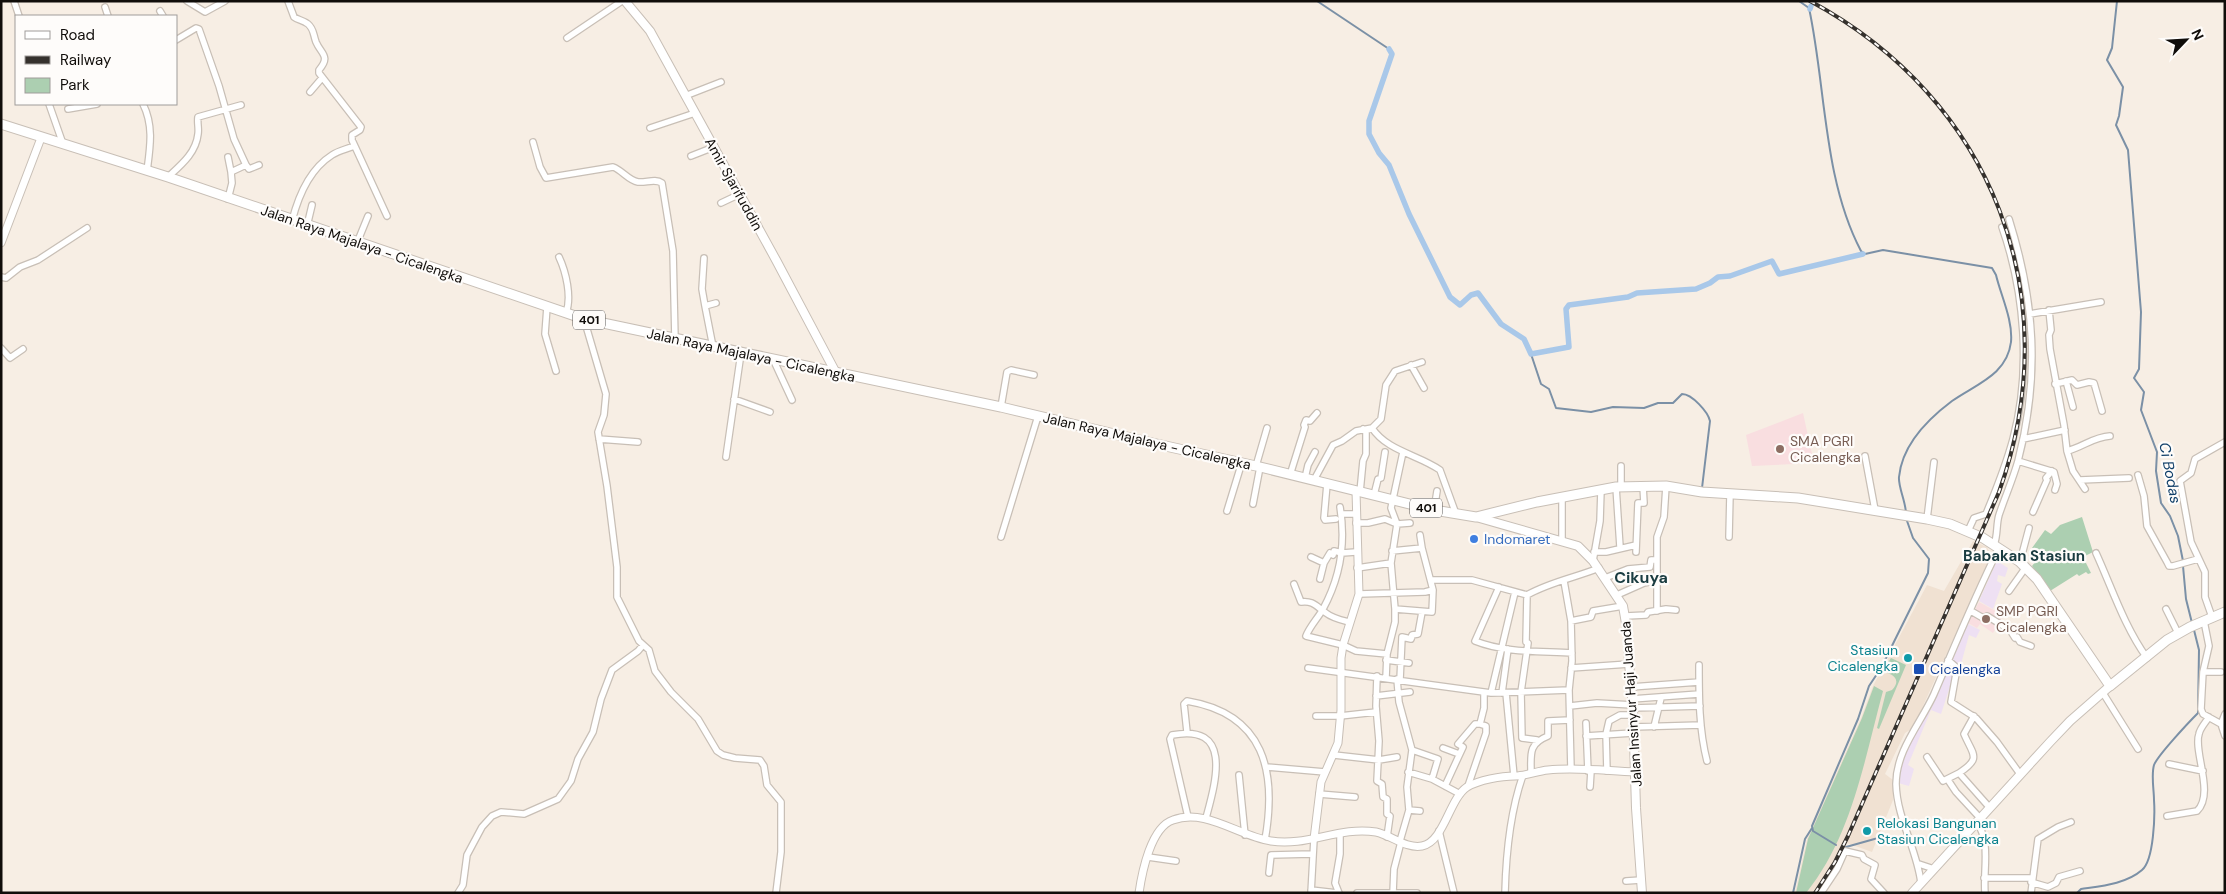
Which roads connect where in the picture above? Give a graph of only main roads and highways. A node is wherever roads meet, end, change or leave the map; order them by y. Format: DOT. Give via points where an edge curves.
graph roads {
  1 [pos="624,1"];
  2 [pos="1,124"];
  3 [pos="836,373"];
  4 [pos="1476,517"];
  5 [pos="2225,612"];
  6 [pos="2107,690"];
  7 [pos="1642,893"];
  8 [pos="1912,893"];
  1 -- 3 [label="main road, Amir Sjarifuddin" via="650,31"];
  2 -- 3 [label="main road, Jalan Raya Majalaya - Cicalengka / 401" via="584,319"];
  3 -- 4 [label="main road, Jalan Raya Majalaya - Cicalengka / 401" via="1001,407 1434,510"];
  4 -- 6 [label="main road, Jalan Raya Majalaya - Cicalengka / 401" via="1618,487 1666,486 1702,492 1783,496 1928,519 1968,531 2023,565 2048,592"];
  4 -- 7 [label="main road, Jalan Insinyur Haji Juanda" via="1578,546 1594,557 1623,606 1633,707"];
  5 -- 6 [label="main road" via="2178,633"];
  6 -- 8 [label="main road" via="2070,721"];
}
